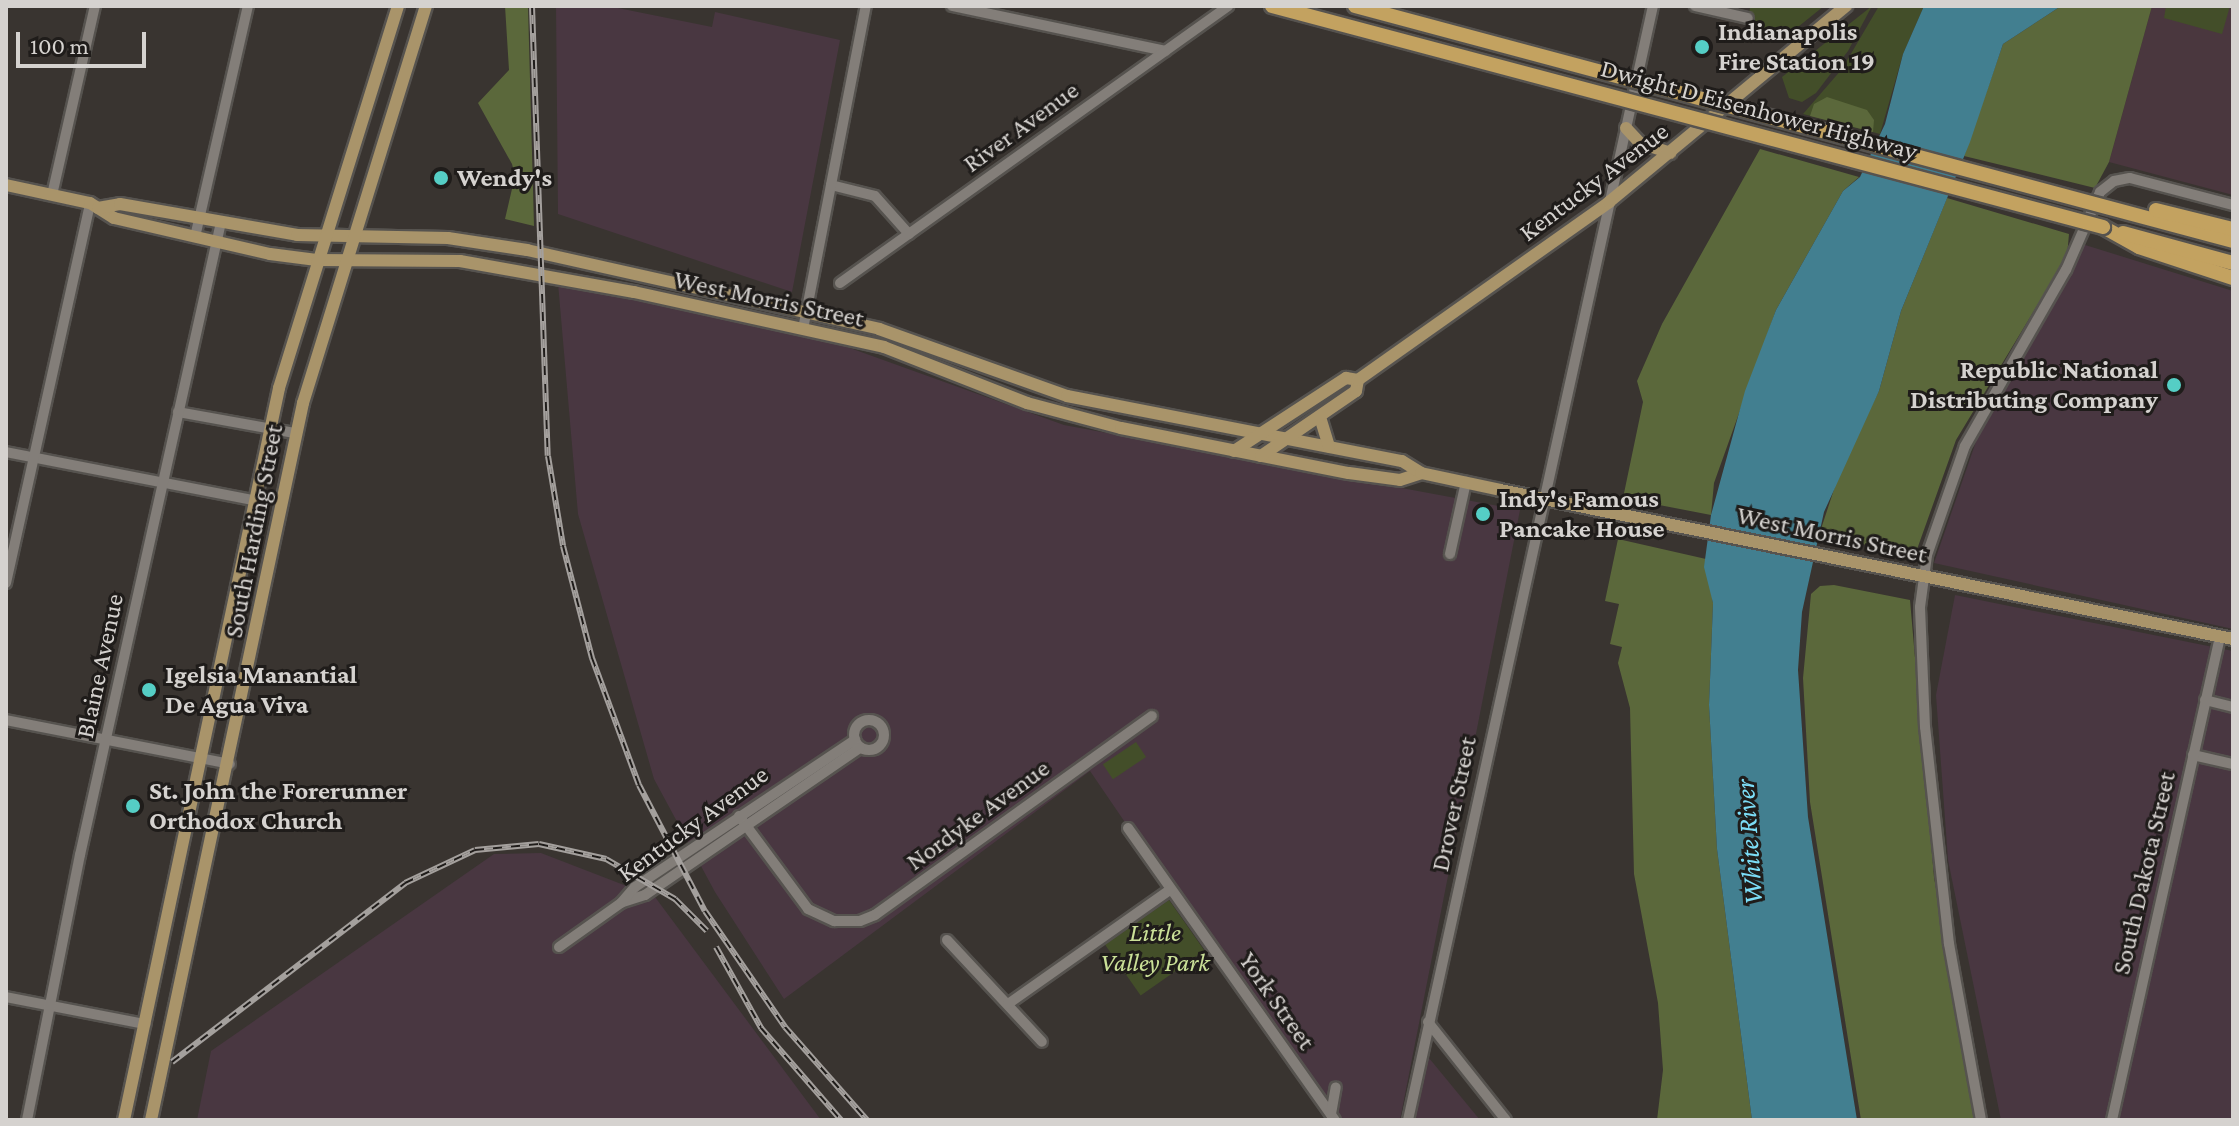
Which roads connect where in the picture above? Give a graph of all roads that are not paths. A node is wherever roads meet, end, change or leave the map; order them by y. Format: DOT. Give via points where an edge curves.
graph roads {
  1 [pos="95,6"];
  2 [pos="248,6"];
  3 [pos="398,6"];
  4 [pos="426,6"];
  5 [pos="866,6"];
  6 [pos="952,6"];
  7 [pos="1228,6"];
  8 [pos="1272,6"];
  9 [pos="1355,6"];
  10 [pos="1653,6"];
  11 [pos="1695,6"];
  12 [pos="1846,6"];
  13 [pos="1748,18"];
  14 [pos="1165,51"];
  15 [pos="1626,128"];
  16 [pos="1670,153"];
  17 [pos="2016,182"];
  18 [pos="6,185"];
  19 [pos="831,185"];
  20 [pos="52,195"];
  21 [pos="1609,202"];
  22 [pos="2233,205"];
  23 [pos="94,206"];
  24 [pos="200,218"];
  25 [pos="221,222"];
  26 [pos="2103,227"];
  27 [pos="2233,229"];
  28 [pos="909,234"];
  29 [pos="195,237"];
  30 [pos="325,237"];
  31 [pos="354,237"];
  32 [pos="2233,241"];
  33 [pos="216,242"];
  34 [pos="317,260"];
  35 [pos="347,260"];
  36 [pos="2233,263"];
  37 [pos="2233,278"];
  38 [pos="840,283"];
  39 [pos="806,312"];
  40 [pos="803,329"];
  41 [pos="903,353"];
  42 [pos="982,366"];
  43 [pos="1358,380"];
  44 [pos="992,389"];
  45 [pos="1087,400"];
  46 [pos="178,412"];
  47 [pos="1320,417"];
  48 [pos="269,427"];
  49 [pos="295,433"];
  50 [pos="1262,434"];
  51 [pos="1288,439"];
  52 [pos="1329,447"];
  53 [pos="1234,451"];
  54 [pos="6,452"];
  55 [pos="1261,456"];
  56 [pos="33,458"];
  57 [pos="1421,473"];
  58 [pos="1466,482"];
  59 [pos="163,483"];
  60 [pos="1545,499"];
  61 [pos="253,500"];
  62 [pos="1450,554"];
  63 [pos="1917,575"];
  64 [pos="6,583"];
  65 [pos="2226,638"];
  66 [pos="2205,700"];
  67 [pos="2233,707"];
  68 [pos="1152,716"];
  69 [pos="6,720"];
  70 [pos="106,740"];
  71 [pos="857,744"];
  72 [pos="2193,755"];
  73 [pos="204,759"];
  74 [pos="230,764"];
  75 [pos="2233,764"];
  76 [pos="742,820"];
  77 [pos="1128,828"];
  78 [pos="1171,889"];
  79 [pos="947,940"];
  80 [pos="559,947"];
  81 [pos="6,997"];
  82 [pos="1008,1004"];
  83 [pos="50,1006"];
  84 [pos="1428,1022"];
  85 [pos="145,1024"];
  86 [pos="1042,1042"];
  87 [pos="1336,1087"];
  88 [pos="1333,1117"];
  89 [pos="27,1120"];
  90 [pos="124,1120"];
  91 [pos="151,1120"];
  92 [pos="1408,1120"];
  93 [pos="1506,1120"];
  94 [pos="1981,1120"];
  95 [pos="2112,1120"];
  1 -- 20 [label="street"];
  2 -- 24 [label="street"];
  3 -- 30 [label="main road, South Harding Street"];
  4 -- 31 [label="main road, South Harding Street"];
  5 -- 19 [label="street"];
  6 -- 14 [label="street"];
  7 -- 14 [label="street, River Avenue"];
  8 -- 26 [label="highway, Dwight D Eisenhower Highway, bridge"];
  9 -- 17 [label="highway, Dwight D Eisenhower Highway, bridge"];
  10 -- 15 [label="street, Drover Street"];
  11 -- 13 [label="street"];
  12 -- 16 [label="main road, Kentucky Avenue"];
  14 -- 28 [label="street, River Avenue"];
  15 -- 16 [label="main road" via="1646,146"];
  15 -- 21 [label="street, Drover Street"];
  16 -- 21 [label="main road, Kentucky Avenue"];
  17 -- 27 [label="highway, bridge"];
  17 -- 32 [label="highway, Dwight D Eisenhower Highway, bridge"];
  18 -- 20 [label="main road, West Morris Street"];
  19 -- 28 [label="street" via="875,196"];
  19 -- 39 [label="street"];
  20 -- 23 [label="main road, West Morris Street"];
  21 -- 43 [label="main road, Kentucky Avenue"];
  21 -- 60 [label="street, Drover Street"];
  22 -- 63 [label="street" via="2130,178 2114,181 2100,192 2058,287 1965,446"];
  23 -- 24 [label="main road, West Morris Street" via="120,204"];
  23 -- 29 [label="main road, West Morris Street" via="114,218"];
  23 -- 56 [label="street"];
  24 -- 25 [label="main road, West Morris Street"];
  24 -- 29 [label="street"];
  25 -- 30 [label="main road, West Morris Street"];
  25 -- 33 [label="street, Blaine Avenue"];
  26 -- 36 [label="highway, Dwight D Eisenhower Highway"];
  26 -- 37 [label="highway" via="2139,247"];
  28 -- 38 [label="street, River Avenue"];
  29 -- 33 [label="main road, West Morris Street"];
  30 -- 31 [label="main road, West Morris Street"];
  30 -- 34 [label="main road, South Harding Street"];
  31 -- 35 [label="main road, South Harding Street"];
  31 -- 39 [label="main road, West Morris Street" via="495,244"];
  33 -- 34 [label="main road, West Morris Street"];
  33 -- 46 [label="street, Blaine Avenue"];
  34 -- 35 [label="main road, West Morris Street"];
  34 -- 48 [label="main road, South Harding Street"];
  35 -- 40 [label="main road, West Morris Street" via="492,265"];
  35 -- 49 [label="main road, South Harding Street"];
  39 -- 40 [label="street"];
  39 -- 42 [label="main road, West Morris Street" via="879,329"];
  40 -- 41 [label="main road, West Morris Street"];
  41 -- 42 [label="main road" via="925,352 970,370"];
  41 -- 44 [label="main road, West Morris Street"];
  42 -- 45 [label="main road, West Morris Street" via="1036,388"];
  43 -- 47 [label="main road, Kentucky Avenue" via="1356,391"];
  43 -- 50 [label="main road, Kentucky Avenue" via="1346,378"];
  44 -- 45 [label="main road" via="1009,385 1062,402"];
  44 -- 53 [label="main road, West Morris Street" via="1060,413"];
  45 -- 50 [label="main road, West Morris Street"];
  46 -- 48 [label="street"];
  46 -- 59 [label="street, Blaine Avenue"];
  47 -- 51 [label="main road, Kentucky Avenue"];
  47 -- 52 [label="main road"];
  48 -- 49 [label="street"];
  48 -- 61 [label="main road, South Harding Street"];
  49 -- 74 [label="main road, South Harding Street"];
  50 -- 51 [label="main road, West Morris Street"];
  50 -- 53 [label="main road, Kentucky Avenue"];
  51 -- 52 [label="main road, West Morris Street"];
  51 -- 55 [label="main road, Kentucky Avenue"];
  52 -- 57 [label="main road, West Morris Street" via="1402,461"];
  53 -- 55 [label="main road, West Morris Street"];
  54 -- 56 [label="street"];
  55 -- 57 [label="main road, West Morris Street" via="1400,480"];
  56 -- 59 [label="street"];
  56 -- 64 [label="street"];
  57 -- 58 [label="main road, West Morris Street"];
  58 -- 60 [label="main road, West Morris Street"];
  58 -- 62 [label="street"];
  59 -- 61 [label="street"];
  59 -- 70 [label="street, Blaine Avenue"];
  60 -- 63 [label="main road, West Morris Street"];
  60 -- 84 [label="street, Drover Street"];
  61 -- 73 [label="main road, South Harding Street"];
  63 -- 65 [label="main road, West Morris Street"];
  63 -- 94 [label="street" via="1934,823 1949,944"];
  65 -- 66 [label="street, South Dakota Street"];
  66 -- 67 [label="street"];
  66 -- 72 [label="street, South Dakota Street"];
  68 -- 76 [label="street, Nordyke Avenue" via="875,915 847,923 821,917 800,901"];
  69 -- 70 [label="street"];
  70 -- 73 [label="street"];
  70 -- 83 [label="street, Blaine Avenue"];
  71 -- 76 [label="street, Kentucky Avenue"];
  72 -- 75 [label="street"];
  72 -- 95 [label="street, South Dakota Street"];
  73 -- 74 [label="street"];
  73 -- 85 [label="main road, South Harding Street"];
  74 -- 91 [label="main road, South Harding Street"];
  76 -- 80 [label="street, Kentucky Avenue" via="635,887"];
  77 -- 78 [label="street, York Street"];
  78 -- 82 [label="street"];
  78 -- 88 [label="street, York Street"];
  79 -- 82 [label="street"];
  81 -- 83 [label="street"];
  82 -- 86 [label="street"];
  83 -- 85 [label="street"];
  83 -- 89 [label="street, Blaine Avenue"];
  84 -- 92 [label="street, Drover Street"];
  84 -- 93 [label="street"];
  85 -- 90 [label="main road, South Harding Street"];
  87 -- 88 [label="street"];
}
